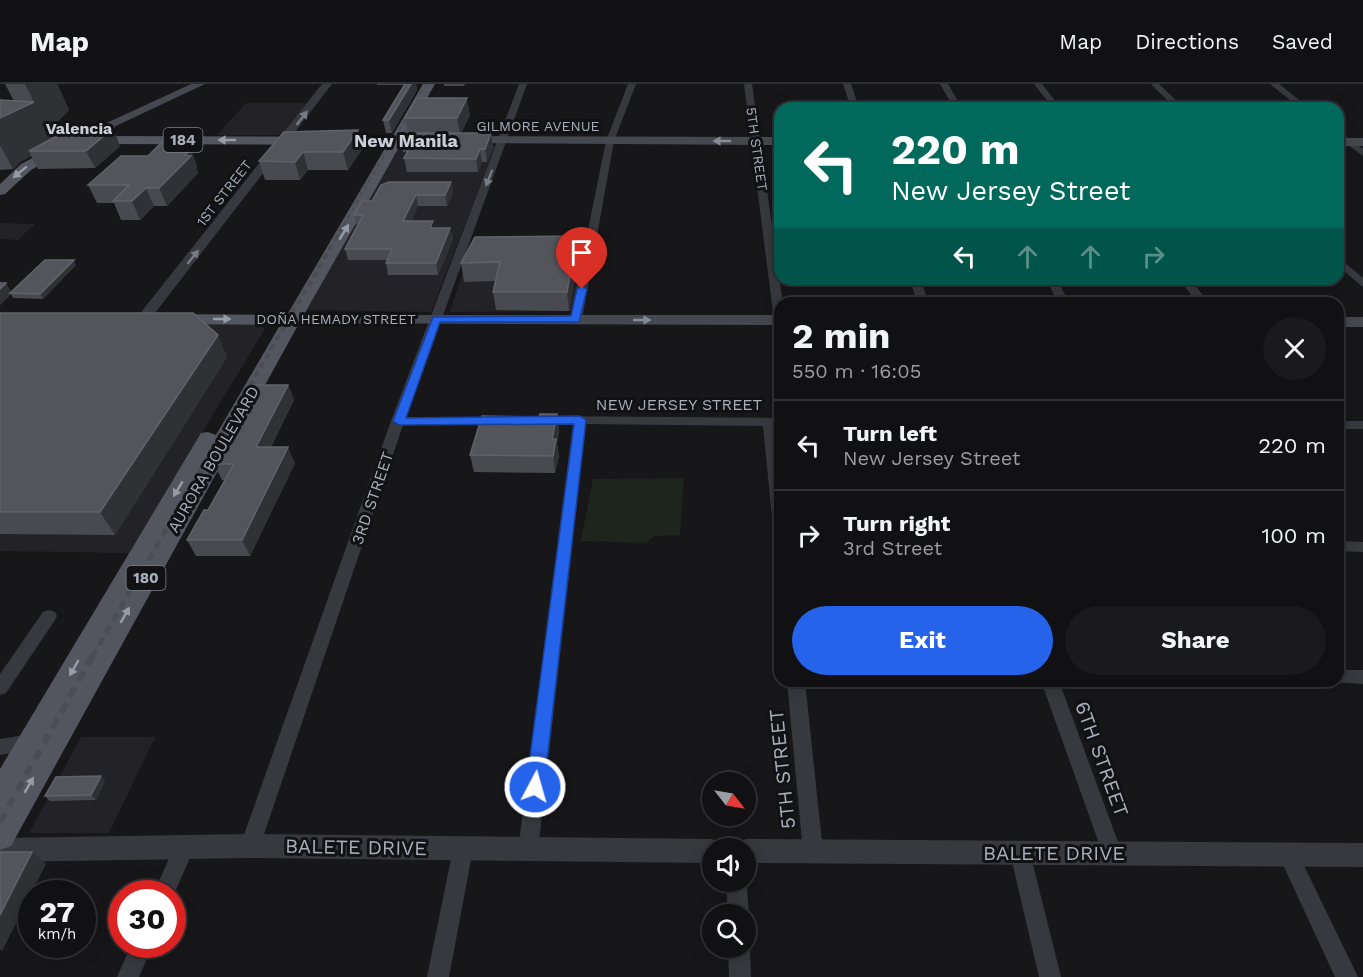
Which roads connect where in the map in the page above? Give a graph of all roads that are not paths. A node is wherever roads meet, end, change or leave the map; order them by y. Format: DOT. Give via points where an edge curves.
graph roads {
  1 [pos="200,84"];
  2 [pos="327,84"];
  3 [pos="419,84"];
  4 [pos="429,84"];
  5 [pos="523,84"];
  6 [pos="632,84"];
  7 [pos="748,84"];
  8 [pos="847,84"];
  9 [pos="945,84"];
  10 [pos="1038,84"];
  11 [pos="1155,84"];
  12 [pos="1274,84"];
  13 [pos="853,102"];
  14 [pos="955,102"];
  15 [pos="1052,102"];
  16 [pos="1174,102"];
  17 [pos="1297,102"];
  18 [pos="11,133"];
  19 [pos="80,138"];
  20 [pos="285,140"];
  21 [pos="504,140"];
  22 [pos="397,141"];
  23 [pos="444,141"];
  24 [pos="610,141"];
  25 [pos="755,141"];
  26 [pos="774,141"];
  27 [pos="1344,142"];
  28 [pos="1363,142"];
  29 [pos="1363,153"];
  30 [pos="0,191"];
  31 [pos="1344,266"];
  32 [pos="774,277"];
  33 [pos="1363,284"];
  34 [pos="1189,285"];
  35 [pos="1198,297"];
  36 [pos="124,318"];
  37 [pos="143,319"];
  38 [pos="436,319"];
  39 [pos="576,319"];
  40 [pos="285,320"];
  41 [pos="774,320"];
  42 [pos="1344,322"];
  43 [pos="1363,322"];
  44 [pos="580,420"];
  45 [pos="399,421"];
  46 [pos="774,422"];
  47 [pos="1344,424"];
  48 [pos="1363,424"];
  49 [pos="1344,546"];
  50 [pos="1363,547"];
  51 [pos="49,616"];
  52 [pos="1344,677"];
  53 [pos="1362,677"];
  54 [pos="797,687"];
  55 [pos="1052,687"];
  56 [pos="0,688"];
  57 [pos="10,743"];
  58 [pos="0,796"];
  59 [pos="0,836"];
  60 [pos="185,846"];
  61 [pos="250,846"];
  62 [pos="463,849"];
  63 [pos="0,850"];
  64 [pos="528,850"];
  65 [pos="702,851"];
  66 [pos="756,851"];
  67 [pos="813,852"];
  68 [pos="1112,853"];
  69 [pos="1020,854"];
  70 [pos="1288,854"];
  71 [pos="1363,855"];
  72 [pos="170,880"];
  73 [pos="136,958"];
  74 [pos="740,958"];
  75 [pos="128,977"];
  76 [pos="438,977"];
  77 [pos="741,977"];
  78 [pos="1050,977"];
  79 [pos="1347,977"];
  1 -- 19 [label="main road"];
  20 -- 2 [label="street, 1ST STREET, one-way"];
  3 -- 22 [label="main road, AURORA BOULEVARD / 180"];
  4 -- 22 [label="main road, AURORA BOULEVARD / 180"];
  5 -- 21 [label="street, 3RD STREET"];
  6 -- 24 [label="street"];
  7 -- 25 [label="street, 5TH STREET"];
  8 -- 13 [label="street"];
  9 -- 14 [label="street"];
  10 -- 15 [label="street"];
  11 -- 16 [label="street"];
  12 -- 17 [label="street"];
  18 -- 19 [label="main road, 184"];
  20 -- 19 [label="main road, 184, one-way"];
  19 -- 30 [label="main road, one-way" via="26,167"];
  20 -- 22 [label="main road, 184"];
  37 -- 20 [label="street, 1ST STREET, one-way"];
  21 -- 23 [label="main road, GILMORE AVENUE"];
  21 -- 24 [label="main road, GILMORE AVENUE"];
  21 -- 38 [label="street, 3RD STREET, one-way"];
  22 -- 40 [label="main road, AURORA BOULEVARD / 180"];
  25 -- 24 [label="main road, GILMORE AVENUE, one-way"];
  24 -- 39 [label="street"];
  25 -- 26 [label="main road, GILMORE AVENUE"];
  25 -- 32 [label="street, 5TH STREET"];
  27 -- 28 [label="main road"];
  27 -- 29 [label="street"];
  31 -- 33 [label="street"];
  34 -- 35 [label="street"];
  36 -- 37 [label="main road, DOÑA HEMADY STREET"];
  37 -- 40 [label="main road, DOÑA HEMADY STREET, one-way"];
  38 -- 39 [label="main road, DOÑA HEMADY STREET"];
  38 -- 40 [label="main road, DOÑA HEMADY STREET"];
  38 -- 45 [label="street, 3RD STREET"];
  39 -- 41 [label="main road, DOÑA HEMADY STREET, one-way"];
  40 -- 57 [label="main road, AURORA BOULEVARD / 180, one-way"];
  59 -- 40 [label="main road, AURORA BOULEVARD / 180, one-way"];
  42 -- 43 [label="main road"];
  44 -- 45 [label="street, NEW JERSEY STREET"];
  44 -- 46 [label="street, NEW JERSEY STREET"];
  44 -- 64 [label="street"];
  45 -- 61 [label="street, 3RD STREET"];
  47 -- 48 [label="street"];
  49 -- 50 [label="street"];
  51 -- 56 [label="street"];
  52 -- 53 [label="street"];
  54 -- 67 [label="street, 5TH STREET"];
  55 -- 68 [label="street, 6TH STREET"];
  57 -- 58 [label="main road, AURORA BOULEVARD / 180"];
  60 -- 61 [label="street, BALETE DRIVE"];
  60 -- 63 [label="street, BALETE DRIVE"];
  60 -- 72 [label="street"];
  61 -- 62 [label="street, BALETE DRIVE"];
  62 -- 64 [label="street, BALETE DRIVE"];
  62 -- 76 [label="street"];
  64 -- 65 [label="street, BALETE DRIVE"];
  66 -- 67 [label="street, BALETE DRIVE"];
  67 -- 69 [label="street, BALETE DRIVE"];
  68 -- 69 [label="street, BALETE DRIVE"];
  68 -- 70 [label="street, BALETE DRIVE"];
  69 -- 78 [label="street"];
  70 -- 71 [label="street, BALETE DRIVE"];
  70 -- 79 [label="street"];
  73 -- 75 [label="street"];
  74 -- 77 [label="street"];
}
